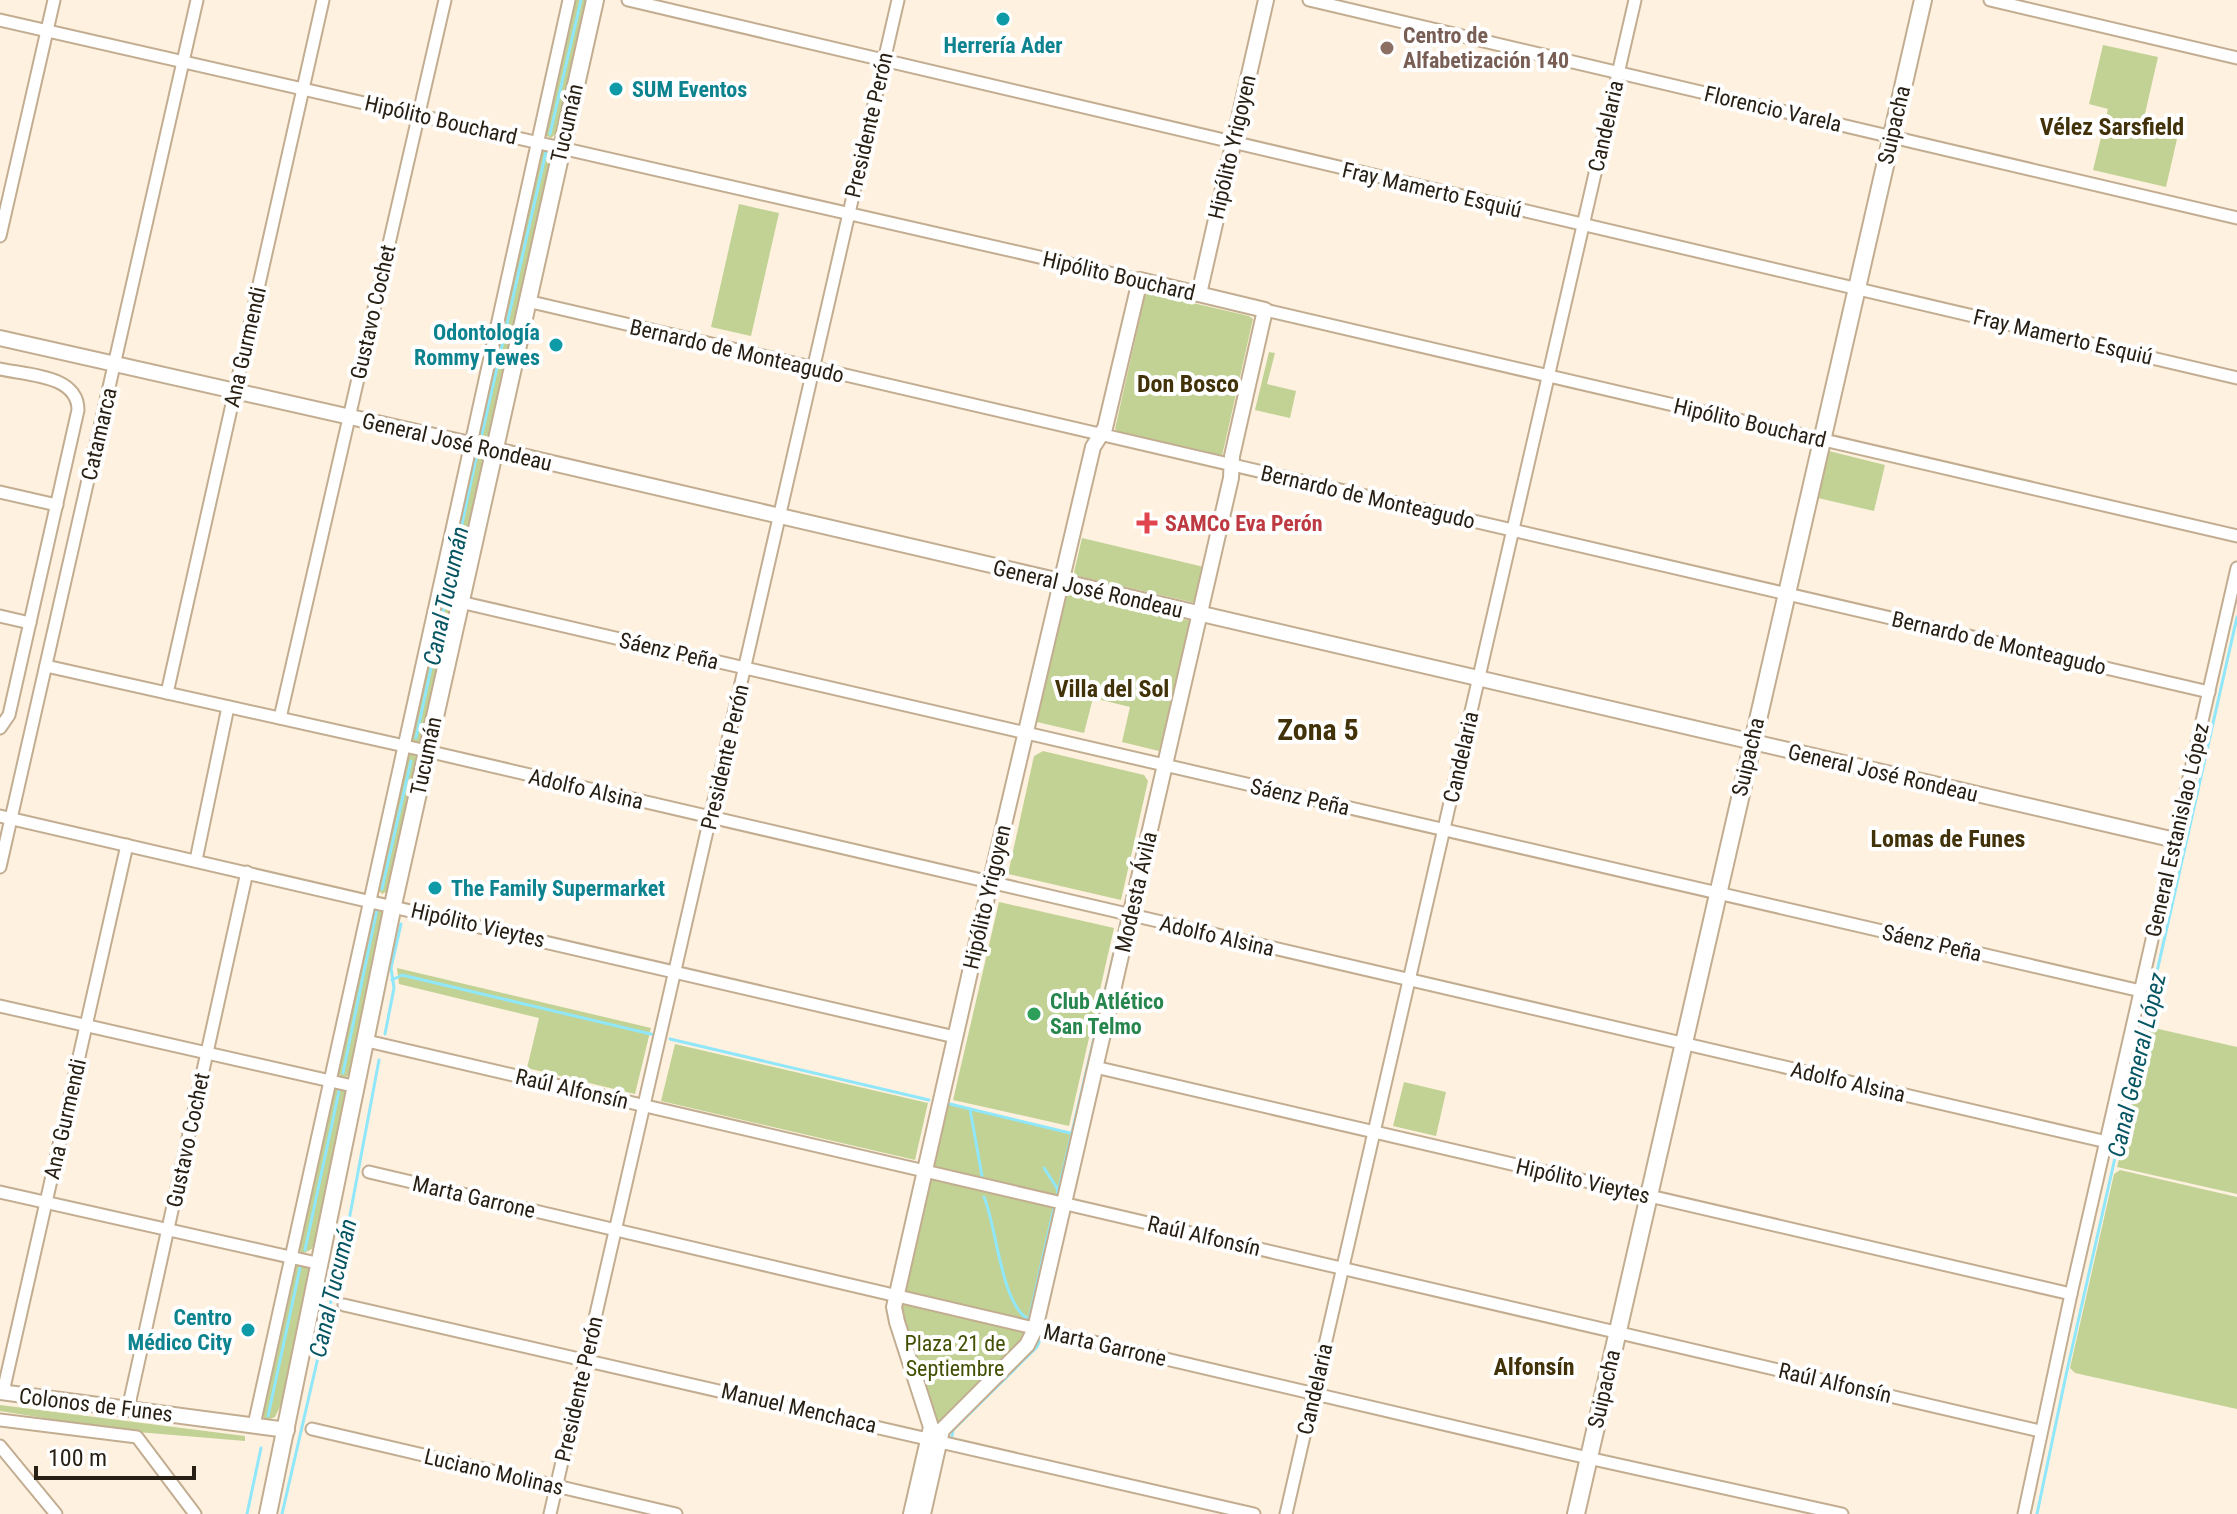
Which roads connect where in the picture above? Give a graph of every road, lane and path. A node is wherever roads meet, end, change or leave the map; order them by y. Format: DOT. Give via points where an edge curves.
graph roads {
  1 [pos="54,0"];
  2 [pos="197,0"];
  3 [pos="323,0"];
  4 [pos="445,0"];
  5 [pos="569,0"];
  6 [pos="595,0"];
  7 [pos="628,0"];
  8 [pos="898,0"];
  9 [pos="1266,0"];
  10 [pos="1309,0"];
  11 [pos="1635,0"];
  12 [pos="1923,0"];
  13 [pos="1990,0"];
  14 [pos="0,20"];
  15 [pos="47,31"];
  16 [pos="2237,58"];
  17 [pos="884,61"];
  18 [pos="183,62"];
  19 [pos="1618,73"];
  20 [pos="303,89"];
  21 [pos="418,115"];
  22 [pos="1891,137"];
  23 [pos="538,142"];
  24 [pos="1233,143"];
  25 [pos="561,147"];
  26 [pos="849,213"];
  27 [pos="2237,218"];
  28 [pos="1583,225"];
  29 [pos="0,236"];
  30 [pos="1140,280"];
  31 [pos="1856,289"];
  32 [pos="1199,294"];
  33 [pos="527,301"];
  34 [pos="1265,310"];
  35 [pos="0,338"];
  36 [pos="115,365"];
  37 [pos="0,369"];
  38 [pos="813,369"];
  39 [pos="1548,378"];
  40 [pos="2237,378"];
  41 [pos="235,391"];
  42 [pos="349,417"];
  43 [pos="1100,436"];
  44 [pos="1821,439"];
  45 [pos="470,444"];
  46 [pos="494,450"];
  47 [pos="1232,466"];
  48 [pos="0,492"];
  49 [pos="57,505"];
  50 [pos="780,517"];
  51 [pos="1513,531"];
  52 [pos="2237,536"];
  53 [pos="2237,568"];
  54 [pos="1060,582"];
  55 [pos="1786,594"];
  56 [pos="460,602"];
  57 [pos="1200,615"];
  58 [pos="0,616"];
  59 [pos="30,623"];
  60 [pos="46,666"];
  61 [pos="745,668"];
  62 [pos="1479,679"];
  63 [pos="2209,692"];
  64 [pos="167,693"];
  65 [pos="228,707"];
  66 [pos="280,718"];
  67 [pos="0,728"];
  68 [pos="1025,733"];
  69 [pos="1752,742"];
  70 [pos="402,746"];
  71 [pos="427,751"];
  72 [pos="1165,765"];
  73 [pos="6,817"];
  74 [pos="711,818"];
  75 [pos="1444,830"];
  76 [pos="2175,840"];
  77 [pos="127,845"];
  78 [pos="196,860"];
  79 [pos="0,867"];
  80 [pos="247,872"];
  81 [pos="990,884"];
  82 [pos="1717,893"];
  83 [pos="370,900"];
  84 [pos="393,905"];
  85 [pos="1130,916"];
  86 [pos="675,971"];
  87 [pos="1409,981"];
  88 [pos="2141,991"];
  89 [pos="0,1006"];
  90 [pos="86,1026"];
  91 [pos="955,1037"];
  92 [pos="367,1041"];
  93 [pos="1683,1044"];
  94 [pos="207,1053"];
  95 [pos="1095,1067"];
  96 [pos="330,1081"];
  97 [pos="357,1087"];
  98 [pos="645,1106"];
  99 [pos="1374,1132"];
  100 [pos="2107,1142"];
  101 [pos="925,1171"];
  102 [pos="369,1172"];
  103 [pos="0,1192"];
  104 [pos="1648,1196"];
  105 [pos="46,1202"];
  106 [pos="1064,1203"];
  107 [pos="168,1230"];
  108 [pos="616,1231"];
  109 [pos="291,1258"];
  110 [pos="321,1264"];
  111 [pos="1343,1268"];
  112 [pos="2071,1294"];
  113 [pos="897,1297"];
  114 [pos="344,1305"];
  115 [pos="1035,1329"];
  116 [pos="1617,1332"];
  117 [pos="586,1360"];
  118 [pos="1,1392"];
  119 [pos="1314,1394"];
  120 [pos="128,1409"];
  121 [pos="0,1420"];
  122 [pos="254,1425"];
  123 [pos="312,1429"];
  124 [pos="287,1430"];
  125 [pos="2040,1431"];
  126 [pos="934,1439"];
  127 [pos="0,1446"];
  128 [pos="1588,1458"];
  129 [pos="557,1486"];
  130 [pos="56,1514"];
  131 [pos="195,1514"];
  132 [pos="268,1514"];
  133 [pos="550,1514"];
  134 [pos="676,1514"];
  135 [pos="911,1514"];
  136 [pos="923,1514"];
  137 [pos="1254,1514"];
  138 [pos="1286,1514"];
  139 [pos="1576,1514"];
  140 [pos="1842,1514"];
  141 [pos="2024,1514"];
  1 -- 15 [label="street"];
  2 -- 18 [label="street, Catamarca"];
  3 -- 20 [label="street, Ana Gurmendi"];
  4 -- 21 [label="street, Gustavo Cochet"];
  5 -- 23 [label="street, Tucumán"];
  6 -- 25 [label="main road, Tucumán"];
  7 -- 17 [label="street, Fray Mamerto Esquiú"];
  8 -- 17 [label="street, Presidente Perón"];
  9 -- 24 [label="street, Hipólito Yrigoyen"];
  10 -- 19 [label="street, Florencio Varela"];
  11 -- 19 [label="street, Candelaria"];
  12 -- 22 [label="main road, Suipacha"];
  13 -- 16 [label="street"];
  14 -- 15 [label="street, Hipólito Bouchard"];
  15 -- 18 [label="street, Hipólito Bouchard"];
  15 -- 29 [label="street"];
  17 -- 24 [label="street, Fray Mamerto Esquiú"];
  17 -- 26 [label="street, Presidente Perón"];
  18 -- 20 [label="street, Hipólito Bouchard"];
  18 -- 36 [label="street, Catamarca"];
  19 -- 22 [label="street, Florencio Varela"];
  19 -- 28 [label="street, Candelaria"];
  20 -- 21 [label="street, Hipólito Bouchard"];
  20 -- 41 [label="street, Ana Gurmendi"];
  21 -- 23 [label="street, Hipólito Bouchard"];
  21 -- 42 [label="street, Gustavo Cochet"];
  22 -- 27 [label="street, Florencio Varela"];
  22 -- 31 [label="main road, Suipacha"];
  23 -- 25 [label="street, Hipólito Bouchard"];
  23 -- 45 [label="street, Tucumán"];
  24 -- 28 [label="street, Fray Mamerto Esquiú"];
  24 -- 32 [label="street, Hipólito Yrigoyen"];
  25 -- 26 [label="street, Hipólito Bouchard"];
  25 -- 33 [label="main road, Tucumán"];
  26 -- 30 [label="street, Hipólito Bouchard"];
  26 -- 38 [label="street, Presidente Perón"];
  28 -- 31 [label="street, Fray Mamerto Esquiú"];
  28 -- 39 [label="street, Candelaria"];
  30 -- 32 [label="street, Hipólito Bouchard"];
  30 -- 43 [label="street, Hipólito Yrigoyen"];
  31 -- 40 [label="street, Fray Mamerto Esquiú"];
  31 -- 44 [label="main road, Suipacha"];
  32 -- 34 [label="street, Hipólito Bouchard"];
  33 -- 38 [label="street, Bernardo de Monteagudo"];
  33 -- 46 [label="main road, Tucumán"];
  34 -- 39 [label="street, Hipólito Bouchard"];
  34 -- 47 [label="street, Modesta Ávila"];
  35 -- 36 [label="street, General José Rondeau"];
  36 -- 41 [label="street, General José Rondeau"];
  36 -- 60 [label="street, Catamarca"];
  37 -- 49 [label="street" via="60,382 78,401"];
  38 -- 43 [label="street, Bernardo de Monteagudo"];
  38 -- 50 [label="street, Presidente Perón"];
  39 -- 44 [label="street, Hipólito Bouchard"];
  39 -- 51 [label="street, Candelaria"];
  41 -- 42 [label="street, General José Rondeau"];
  41 -- 64 [label="street, Ana Gurmendi"];
  42 -- 45 [label="street, General José Rondeau"];
  42 -- 66 [label="street, Gustavo Cochet"];
  43 -- 47 [label="street, Bernardo de Monteagudo"];
  43 -- 54 [label="street, Hipólito Yrigoyen"];
  44 -- 52 [label="street, Hipólito Bouchard"];
  44 -- 55 [label="main road, Suipacha"];
  45 -- 46 [label="street, General José Rondeau"];
  45 -- 70 [label="street, Tucumán"];
  46 -- 50 [label="street, General José Rondeau"];
  46 -- 56 [label="main road, Tucumán"];
  47 -- 51 [label="street, Bernardo de Monteagudo"];
  47 -- 57 [label="street, Modesta Ávila"];
  48 -- 49 [label="street"];
  49 -- 59 [label="street"];
  50 -- 54 [label="street, General José Rondeau"];
  50 -- 61 [label="street, Presidente Perón"];
  51 -- 55 [label="street, Bernardo de Monteagudo"];
  51 -- 62 [label="street, Candelaria"];
  53 -- 63 [label="street, General Estanislao López"];
  54 -- 57 [label="street, General José Rondeau"];
  54 -- 68 [label="street, Hipólito Yrigoyen"];
  55 -- 63 [label="street, Bernardo de Monteagudo"];
  55 -- 69 [label="main road, Suipacha"];
  56 -- 61 [label="street, Sáenz Peña"];
  56 -- 71 [label="main road, Tucumán"];
  57 -- 62 [label="street, General José Rondeau"];
  57 -- 72 [label="street, Modesta Ávila"];
  58 -- 59 [label="street"];
  59 -- 67 [label="street" via="9,715"];
  60 -- 64 [label="street, Adolfo Alsina"];
  60 -- 73 [label="street, Catamarca"];
  61 -- 68 [label="street, Sáenz Peña"];
  61 -- 74 [label="street, Presidente Perón"];
  62 -- 69 [label="street, General José Rondeau"];
  62 -- 75 [label="street, Candelaria"];
  63 -- 76 [label="street, General Estanislao López"];
  64 -- 65 [label="street, Adolfo Alsina"];
  65 -- 66 [label="street, Adolfo Alsina"];
  65 -- 78 [label="street"];
  66 -- 70 [label="street, Adolfo Alsina"];
  68 -- 72 [label="street, Sáenz Peña"];
  68 -- 81 [label="street, Hipólito Yrigoyen"];
  69 -- 76 [label="street, General José Rondeau"];
  69 -- 82 [label="main road, Suipacha"];
  70 -- 71 [label="street, Adolfo Alsina"];
  70 -- 83 [label="street, Tucumán"];
  71 -- 74 [label="street, Adolfo Alsina"];
  71 -- 84 [label="main road, Tucumán"];
  72 -- 75 [label="street, Sáenz Peña"];
  72 -- 85 [label="street, Modesta Ávila"];
  73 -- 77 [label="street, Hipólito Vieytes"];
  73 -- 79 [label="street, Catamarca"];
  74 -- 81 [label="street, Adolfo Alsina"];
  74 -- 86 [label="street, Presidente Perón"];
  75 -- 82 [label="street, Sáenz Peña"];
  75 -- 87 [label="street, Candelaria"];
  76 -- 88 [label="street, General Estanislao López"];
  77 -- 78 [label="street, Hipólito Vieytes"];
  77 -- 90 [label="street, Ana Gurmendi"];
  78 -- 80 [label="street, Hipólito Vieytes"];
  80 -- 83 [label="street, Hipólito Vieytes"];
  80 -- 94 [label="street, Gustavo Cochet"];
  81 -- 85 [label="street, Adolfo Alsina"];
  81 -- 91 [label="street, Hipólito Yrigoyen"];
  82 -- 88 [label="street, Sáenz Peña"];
  82 -- 93 [label="main road, Suipacha"];
  83 -- 84 [label="street, Hipólito Vieytes"];
  83 -- 96 [label="street, Tucumán"];
  84 -- 86 [label="street, Hipólito Vieytes"];
  84 -- 92 [label="main road, Tucumán"];
  85 -- 87 [label="street, Adolfo Alsina"];
  85 -- 95 [label="street, Modesta Ávila"];
  86 -- 91 [label="street, Hipólito Vieytes"];
  86 -- 98 [label="street, Presidente Perón"];
  87 -- 93 [label="street, Adolfo Alsina"];
  87 -- 99 [label="street, Candelaria"];
  88 -- 100 [label="street, General Estanislao López"];
  89 -- 90 [label="street"];
  90 -- 94 [label="street"];
  90 -- 105 [label="street, Ana Gurmendi"];
  91 -- 101 [label="street, Hipólito Yrigoyen"];
  92 -- 97 [label="main road, Tucumán"];
  92 -- 98 [label="street, Raúl Alfonsín"];
  93 -- 100 [label="street, Adolfo Alsina"];
  93 -- 104 [label="main road, Suipacha"];
  94 -- 96 [label="street"];
  94 -- 107 [label="street, Gustavo Cochet"];
  95 -- 99 [label="street, Hipólito Vieytes"];
  95 -- 106 [label="street, Modesta Ávila"];
  96 -- 97 [label="street"];
  96 -- 109 [label="street, Tucumán"];
  97 -- 110 [label="main road, Tucumán"];
  98 -- 101 [label="street, Raúl Alfonsín"];
  98 -- 108 [label="street, Presidente Perón"];
  99 -- 104 [label="street, Hipólito Vieytes"];
  99 -- 111 [label="street, Candelaria"];
  100 -- 112 [label="street, General Estanislao López"];
  101 -- 106 [label="street, Raúl Alfonsín"];
  101 -- 113 [label="street, Hipólito Yrigoyen"];
  102 -- 108 [label="street, Marta Garrone"];
  103 -- 105 [label="street"];
  104 -- 112 [label="street, Hipólito Vieytes"];
  104 -- 116 [label="main road, Suipacha"];
  105 -- 107 [label="street"];
  105 -- 118 [label="street, Ana Gurmendi"];
  106 -- 111 [label="street, Raúl Alfonsín"];
  106 -- 115 [label="street, Modesta Ávila"];
  107 -- 109 [label="street"];
  107 -- 120 [label="street, Gustavo Cochet"];
  108 -- 113 [label="street, Marta Garrone"];
  108 -- 117 [label="street, Presidente Perón"];
  109 -- 110 [label="street"];
  109 -- 122 [label="street, Tucumán"];
  110 -- 124 [label="main road, Tucumán"];
  111 -- 116 [label="street, Raúl Alfonsín"];
  111 -- 119 [label="street, Candelaria"];
  112 -- 125 [label="street, General Estanislao López"];
  113 -- 115 [label="street, Marta Garrone"];
  113 -- 126 [label="street, Hipólito Yrigoyen" via="897,1322"];
  114 -- 117 [label="street, Manuel Menchaca"];
  115 -- 119 [label="street, Marta Garrone"];
  115 -- 126 [label="street, Modesta Ávila" via="1027,1345"];
  116 -- 125 [label="street, Raúl Alfonsín"];
  116 -- 128 [label="main road, Suipacha"];
  117 -- 126 [label="street, Manuel Menchaca"];
  117 -- 129 [label="street, Presidente Perón"];
  118 -- 120 [label="street, Colonos de Funes"];
  119 -- 128 [label="street, Marta Garrone"];
  119 -- 138 [label="street, Candelaria"];
  120 -- 122 [label="street, Colonos de Funes"];
  121 -- 131 [label="street" via="137,1437"];
  122 -- 124 [label="street, Colonos de Funes"];
  123 -- 129 [label="street, Luciano Molinas"];
  124 -- 132 [label="main road, Tucumán"];
  125 -- 141 [label="street, General Estanislao López"];
  126 -- 135 [label="street, Hipólito Yrigoyen"];
  126 -- 136 [label="street, Hipólito Yrigoyen"];
  126 -- 137 [label="street, Manuel Menchaca"];
  127 -- 130 [label="street"];
  128 -- 139 [label="main road, Suipacha"];
  128 -- 140 [label="street, Marta Garrone"];
  129 -- 133 [label="street, Presidente Perón"];
  129 -- 134 [label="street, Luciano Molinas"];
}
